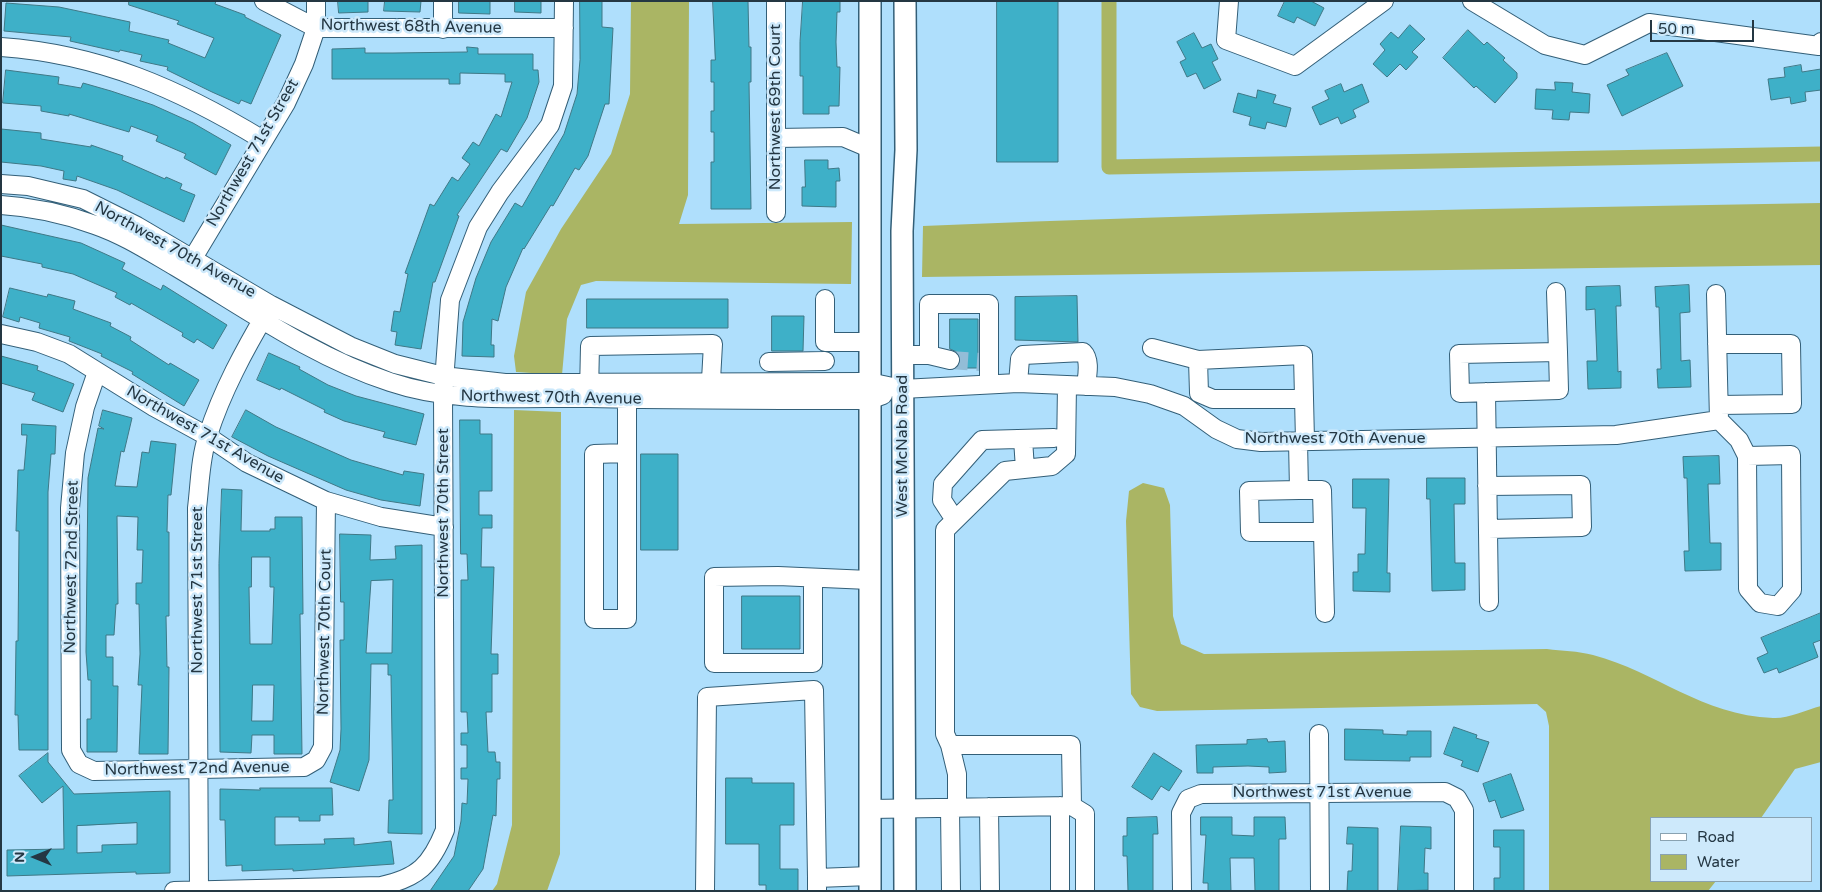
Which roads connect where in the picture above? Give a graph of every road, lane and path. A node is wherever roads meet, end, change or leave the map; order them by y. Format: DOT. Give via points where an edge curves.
graph roads {
  1 [pos="264,1"];
  2 [pos="316,1"];
  3 [pos="443,1"];
  4 [pos="564,1"];
  5 [pos="776,1"];
  6 [pos="870,1"];
  7 [pos="905,1"];
  8 [pos="1229,1"];
  9 [pos="1384,1"];
  10 [pos="1472,1"];
  11 [pos="316,28"];
  12 [pos="564,28"];
  13 [pos="443,29"];
  14 [pos="1820,44"];
  15 [pos="1,47"];
  16 [pos="776,138"];
  17 [pos="263,140"];
  18 [pos="869,148"];
  19 [pos="1,184"];
  20 [pos="1,205"];
  21 [pos="776,213"];
  22 [pos="189,265"];
  23 [pos="1556,292"];
  24 [pos="1716,294"];
  25 [pos="902,296"];
  26 [pos="825,299"];
  27 [pos="929,304"];
  28 [pos="267,312"];
  29 [pos="1,334"];
  30 [pos="825,342"];
  31 [pos="869,342"];
  32 [pos="1717,344"];
  33 [pos="1152,348"];
  34 [pos="1558,352"];
  35 [pos="902,355"];
  36 [pos="929,355"];
  37 [pos="950,360"];
  38 [pos="1198,360"];
  39 [pos="825,361"];
  40 [pos="769,362"];
  41 [pos="97,372"];
  42 [pos="443,376"];
  43 [pos="711,380"];
  44 [pos="824,382"];
  45 [pos="1018,383"];
  46 [pos="989,384"];
  47 [pos="1067,385"];
  48 [pos="1086,386"];
  49 [pos="902,389"];
  50 [pos="589,391"];
  51 [pos="869,391"];
  52 [pos="1486,392"];
  53 [pos="443,395"];
  54 [pos="1304,399"];
  55 [pos="628,400"];
  56 [pos="1719,412"];
  57 [pos="207,436"];
  58 [pos="1054,438"];
  59 [pos="1024,439"];
  60 [pos="1486,439"];
  61 [pos="1301,441"];
  62 [pos="627,453"];
  63 [pos="1747,456"];
  64 [pos="1025,469"];
  65 [pos="1487,486"];
  66 [pos="1299,490"];
  67 [pos="326,501"];
  68 [pos="955,520"];
  69 [pos="444,526"];
  70 [pos="1488,529"];
  71 [pos="1323,532"];
  72 [pos="813,579"];
  73 [pos="869,580"];
  74 [pos="1489,602"];
  75 [pos="1325,613"];
  76 [pos="1318,734"];
  77 [pos="950,745"];
  78 [pos="316,760"];
  79 [pos="79,764"];
  80 [pos="197,769"];
  81 [pos="1320,792"];
  82 [pos="1066,806"];
  83 [pos="989,807"];
  84 [pos="953,808"];
  85 [pos="905,809"];
  86 [pos="870,810"];
  87 [pos="870,884"];
  88 [pos="817,885"];
  89 [pos="199,890"];
  90 [pos="174,891"];
  91 [pos="705,891"];
  92 [pos="905,891"];
  93 [pos="951,891"];
  94 [pos="990,891"];
  95 [pos="1060,891"];
  96 [pos="1085,891"];
  97 [pos="1182,891"];
  98 [pos="1320,891"];
  99 [pos="1464,891"];
  1 -- 11 [label="street, Northwest 68th Avenue"];
  2 -- 11 [label="street, Northwest 71st Street"];
  3 -- 13 [label="street"];
  4 -- 12 [label="street, Northwest 70th Street"];
  5 -- 16 [label="street, Northwest 69th Court"];
  6 -- 18 [label="main road, West McNab Road"];
  7 -- 25 [label="main road, West McNab Road" via="906,150"];
  8 -- 9 [label="street" via="1226,40 1295,66"];
  10 -- 14 [label="street" via="1545,46 1585,55 1648,23"];
  11 -- 13 [label="street, Northwest 68th Avenue"];
  11 -- 17 [label="street, Northwest 71st Street" via="304,64"];
  12 -- 13 [label="street, Northwest 68th Avenue"];
  12 -- 42 [label="street, Northwest 70th Street" via="563,86 550,125 500,192 478,227 463,262 450,300"];
  15 -- 17 [label="street" via="88,60 153,81 212,109"];
  16 -- 18 [label="street" via="843,137"];
  16 -- 21 [label="street, Northwest 69th Court"];
  17 -- 22 [label="street, Northwest 71st Street"];
  18 -- 31 [label="main road, West McNab Road"];
  19 -- 22 [label="street, Northwest 70th Avenue" via="28,186 83,199 137,226"];
  20 -- 22 [label="street, Northwest 70th Avenue" via="29,207 95,224"];
  22 -- 28 [label="street, Northwest 70th Avenue"];
  23 -- 34 [label="street"];
  24 -- 32 [label="street"];
  25 -- 27 [label="street"];
  25 -- 35 [label="main road, West McNab Road"];
  26 -- 30 [label="street"];
  27 -- 36 [label="street"];
  27 -- 46 [label="street" via="988,304 984,362"];
  28 -- 42 [label="street, Northwest 70th Avenue" via="394,364"];
  28 -- 53 [label="street, Northwest 70th Avenue" via="353,368 391,383"];
  28 -- 57 [label="street, Northwest 71st Street" via="229,382"];
  29 -- 41 [label="street, Northwest 71st Avenue" via="69,354"];
  30 -- 31 [label="street"];
  30 -- 39 [label="street"];
  31 -- 51 [label="main road, West McNab Road"];
  32 -- 56 [label="street"];
  32 -- 56 [label="street, Northwest 70th Avenue" via="1791,344 1792,404"];
  33 -- 38 [label="street"];
  34 -- 52 [label="street" via="1559,390"];
  34 -- 52 [label="street" via="1459,354 1460,393"];
  35 -- 36 [label="street"];
  35 -- 49 [label="main road, West McNab Road"];
  36 -- 37 [label="street"];
  38 -- 54 [label="street" via="1199,393 1213,399"];
  38 -- 54 [label="street" via="1303,355"];
  39 -- 40 [label="street"];
  39 -- 44 [label="street"];
  41 -- 57 [label="street, Northwest 71st Avenue"];
  41 -- 79 [label="street, Northwest 72nd Street" via="84,408 75,453 70,508 71,750"];
  42 -- 50 [label="street, Northwest 70th Avenue"];
  42 -- 53 [label="street, Northwest 70th Street"];
  43 -- 44 [label="street, Northwest 70th Avenue"];
  43 -- 50 [label="street, Northwest 70th Avenue"];
  43 -- 50 [label="street" via="713,344 590,346"];
  44 -- 51 [label="street, Northwest 70th Avenue"];
  45 -- 46 [label="street, Northwest 70th Avenue"];
  45 -- 47 [label="street, Northwest 70th Avenue"];
  45 -- 48 [label="street" via="1023,355 1083,352 1088,367"];
  46 -- 49 [label="street, Northwest 70th Avenue"];
  47 -- 48 [label="street, Northwest 70th Avenue"];
  47 -- 64 [label="street" via="1066,454 1052,466"];
  48 -- 61 [label="street, Northwest 70th Avenue" via="1115,387 1150,394 1184,406 1216,429 1237,439"];
  49 -- 51 [label="street, Northwest 70th Avenue"];
  49 -- 85 [label="main road, West McNab Road"];
  50 -- 53 [label="street, Northwest 70th Avenue" via="503,400"];
  50 -- 55 [label="street, Northwest 70th Avenue"];
  51 -- 55 [label="street, Northwest 70th Avenue"];
  51 -- 73 [label="main road, West McNab Road"];
  52 -- 60 [label="street"];
  53 -- 69 [label="street, Northwest 70th Street"];
  54 -- 61 [label="street"];
  55 -- 62 [label="street"];
  56 -- 60 [label="street, Northwest 70th Avenue" via="1616,435"];
  56 -- 63 [label="street"];
  57 -- 67 [label="street, Northwest 71st Avenue" via="247,463"];
  57 -- 80 [label="street, Northwest 71st Street" via="197,508"];
  58 -- 59 [label="street"];
  59 -- 64 [label="street"];
  59 -- 68 [label="street" via="982,440 944,484 942,500"];
  60 -- 61 [label="street, Northwest 70th Avenue"];
  60 -- 65 [label="street"];
  61 -- 66 [label="street"];
  62 -- 62 [label="street" via="627,620 594,620 594,454"];
  63 -- 63 [label="street" via="1748,589 1760,603 1778,606 1792,590 1791,455"];
  64 -- 68 [label="street" via="1005,471"];
  65 -- 70 [label="street"];
  65 -- 70 [label="street" via="1581,485 1582,527"];
  66 -- 71 [label="street" via="1322,490"];
  66 -- 71 [label="street" via="1249,491 1250,532"];
  67 -- 69 [label="street, Northwest 71st Avenue" via="381,517"];
  67 -- 78 [label="street, Northwest 70th Court" via="324,747"];
  68 -- 77 [label="street" via="945,530 945,734"];
  69 -- 89 [label="street, Northwest 70th Street" via="445,830 436,853 422,869 403,882 381,886"];
  70 -- 74 [label="street"];
  71 -- 75 [label="street"];
  72 -- 72 [label="street" via="714,577 714,663 813,663"];
  72 -- 73 [label="street"];
  73 -- 86 [label="main road, West McNab Road"];
  76 -- 81 [label="street"];
  77 -- 82 [label="street" via="1071,745"];
  77 -- 84 [label="street" via="958,774"];
  78 -- 80 [label="street, Northwest 72nd Avenue" via="304,767"];
  79 -- 80 [label="street, Northwest 72nd Avenue" via="94,771"];
  80 -- 89 [label="street, Northwest 71st Street"];
  81 -- 97 [label="street, Northwest 71st Avenue" via="1201,794 1188,799 1181,813"];
  81 -- 98 [label="street"];
  81 -- 99 [label="street, Northwest 71st Avenue" via="1445,792 1457,798 1464,810"];
  82 -- 83 [label="street"];
  82 -- 95 [label="street"];
  82 -- 96 [label="street" via="1085,814"];
  83 -- 84 [label="street"];
  83 -- 94 [label="street"];
  84 -- 85 [label="street"];
  84 -- 93 [label="street"];
  85 -- 86 [label="street"];
  85 -- 92 [label="main road, West McNab Road"];
  86 -- 87 [label="main road, West McNab Road"];
  87 -- 88 [label="street"];
  88 -- 91 [label="street" via="814,690 707,697"];
  89 -- 90 [label="street, Northwest 70th Street"];
}
